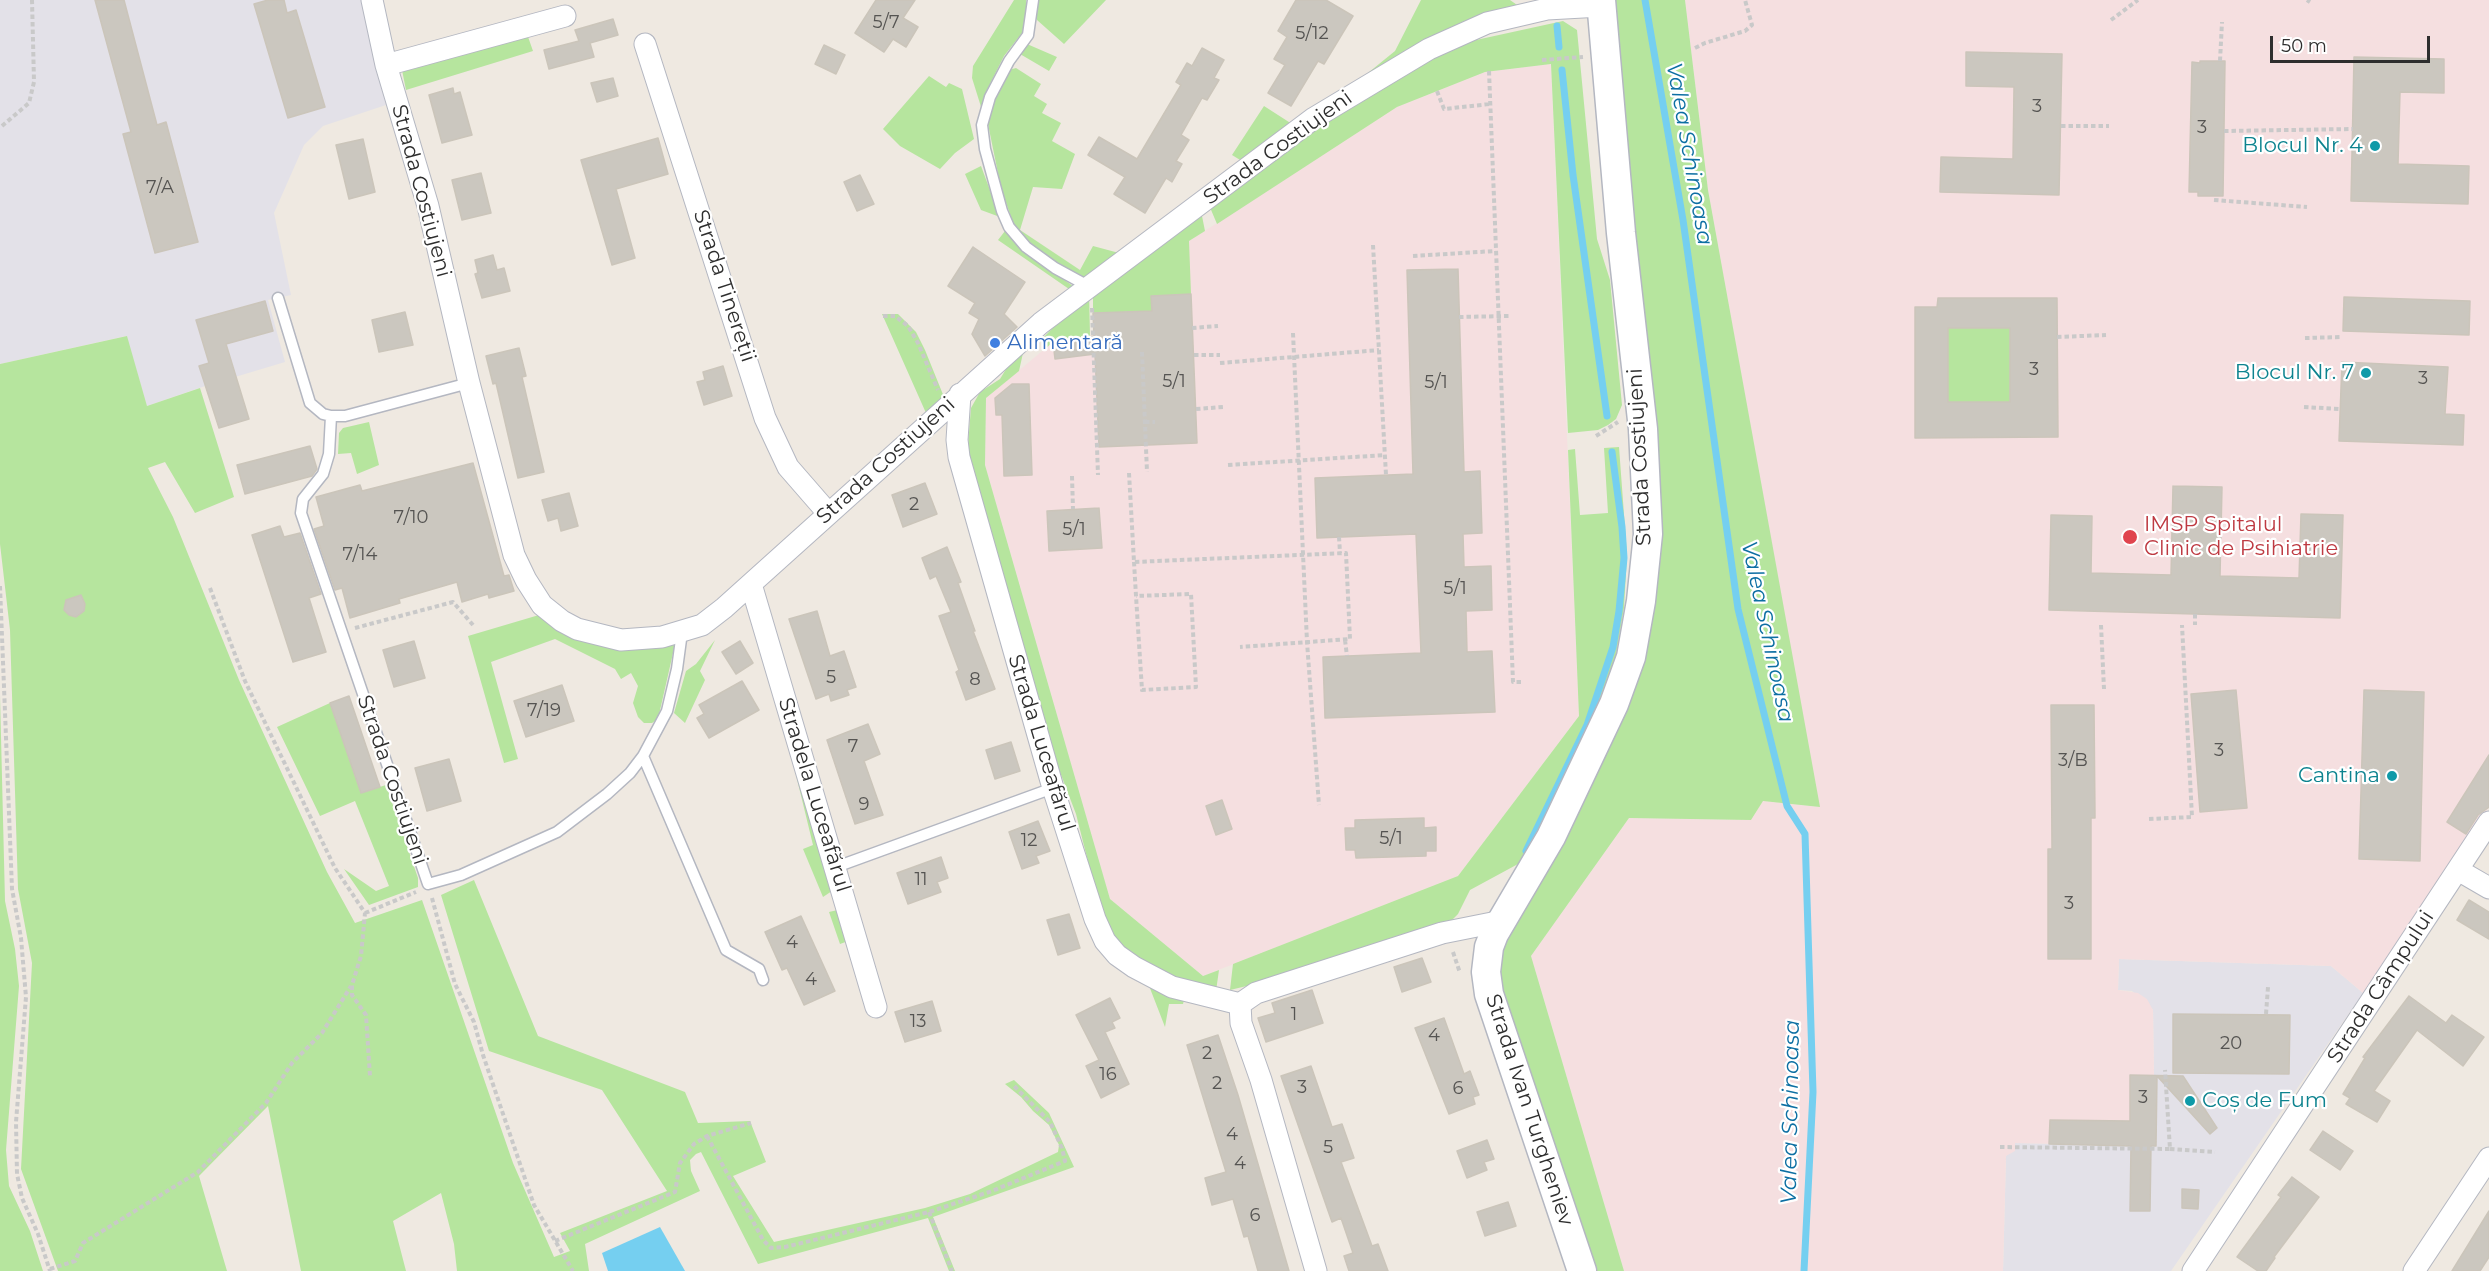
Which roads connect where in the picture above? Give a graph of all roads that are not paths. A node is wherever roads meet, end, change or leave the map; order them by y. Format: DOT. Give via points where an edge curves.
graph roads {
  1 [pos="372,0"];
  2 [pos="1033,0"];
  3 [pos="1526,0"];
  4 [pos="1601,3"];
  5 [pos="1547,9"];
  6 [pos="565,16"];
  7 [pos="645,45"];
  8 [pos="386,65"];
  9 [pos="1088,286"];
  10 [pos="278,298"];
  11 [pos="469,384"];
  12 [pos="953,401"];
  13 [pos="331,416"];
  14 [pos="828,513"];
  15 [pos="751,584"];
  16 [pos="682,632"];
  17 [pos="643,756"];
  18 [pos="1053,788"];
  19 [pos="2489,822"];
  20 [pos="836,867"];
  21 [pos="2458,870"];
  22 [pos="2489,888"];
  23 [pos="1502,921"];
  24 [pos="1489,947"];
  25 [pos="764,980"];
  26 [pos="1240,1004"];
  27 [pos="876,1007"];
  28 [pos="2489,1158"];
  29 [pos="1316,1271"];
  30 [pos="1582,1271"];
  31 [pos="2193,1271"];
  32 [pos="2414,1271"];
  1 -- 8 [label="street, Strada Costiujeni"];
  2 -- 9 [label="lane" via="1028,36 990,97 982,126 985,149 1009,227 1026,247"];
  3 -- 5 [label="lane, Strada Costiujeni"];
  4 -- 5 [label="street, Strada Costiujeni"];
  4 -- 23 [label="street, Strada Costiujeni" via="1643,429 1648,534 1641,601 1631,657 1601,733 1551,837"];
  5 -- 9 [label="street, Strada Costiujeni" via="1487,23 1429,49 1360,88"];
  6 -- 8 [label="street"];
  7 -- 14 [label="street, Strada Tinereții" via="765,418 788,466"];
  8 -- 11 [label="street, Strada Costiujeni" via="428,207"];
  9 -- 12 [label="street, Strada Costiujeni"];
  10 -- 13 [label="lane" via="310,403"];
  11 -- 13 [label="lane" via="345,416"];
  11 -- 16 [label="street, Strada Costiujeni" via="514,555 542,605 577,629 621,640"];
  12 -- 14 [label="street, Strada Costiujeni"];
  12 -- 18 [label="street, Strada Luceafărul" via="959,457 978,531"];
  13 -- 17 [label="lane, Strada Costiujeni" via="329,454 323,474 303,500 301,513 428,884 461,875 557,832 607,795"];
  14 -- 15 [label="street, Strada Costiujeni"];
  15 -- 16 [label="street, Strada Costiujeni" via="702,625"];
  15 -- 20 [label="street, Stradela Luceafărul"];
  16 -- 17 [label="lane, Strada Costiujeni" via="667,711"];
  17 -- 25 [label="lane" via="726,950 759,969"];
  18 -- 20 [label="lane"];
  18 -- 26 [label="street, Strada Luceafărul" via="1095,918 1117,955 1172,987"];
  19 -- 21 [label="street, Strada Câmpului"];
  20 -- 27 [label="street, Stradela Luceafărul"];
  21 -- 22 [label="street"];
  21 -- 31 [label="street, Strada Câmpului"];
  23 -- 24 [label="street, Strada Costiujeni"];
  23 -- 26 [label="street" via="1442,933 1256,993"];
  24 -- 30 [label="street, Strada Ivan Turgheniev" via="1489,994"];
  26 -- 29 [label="street" via="1241,1023"];
  28 -- 32 [label="street"];
}
